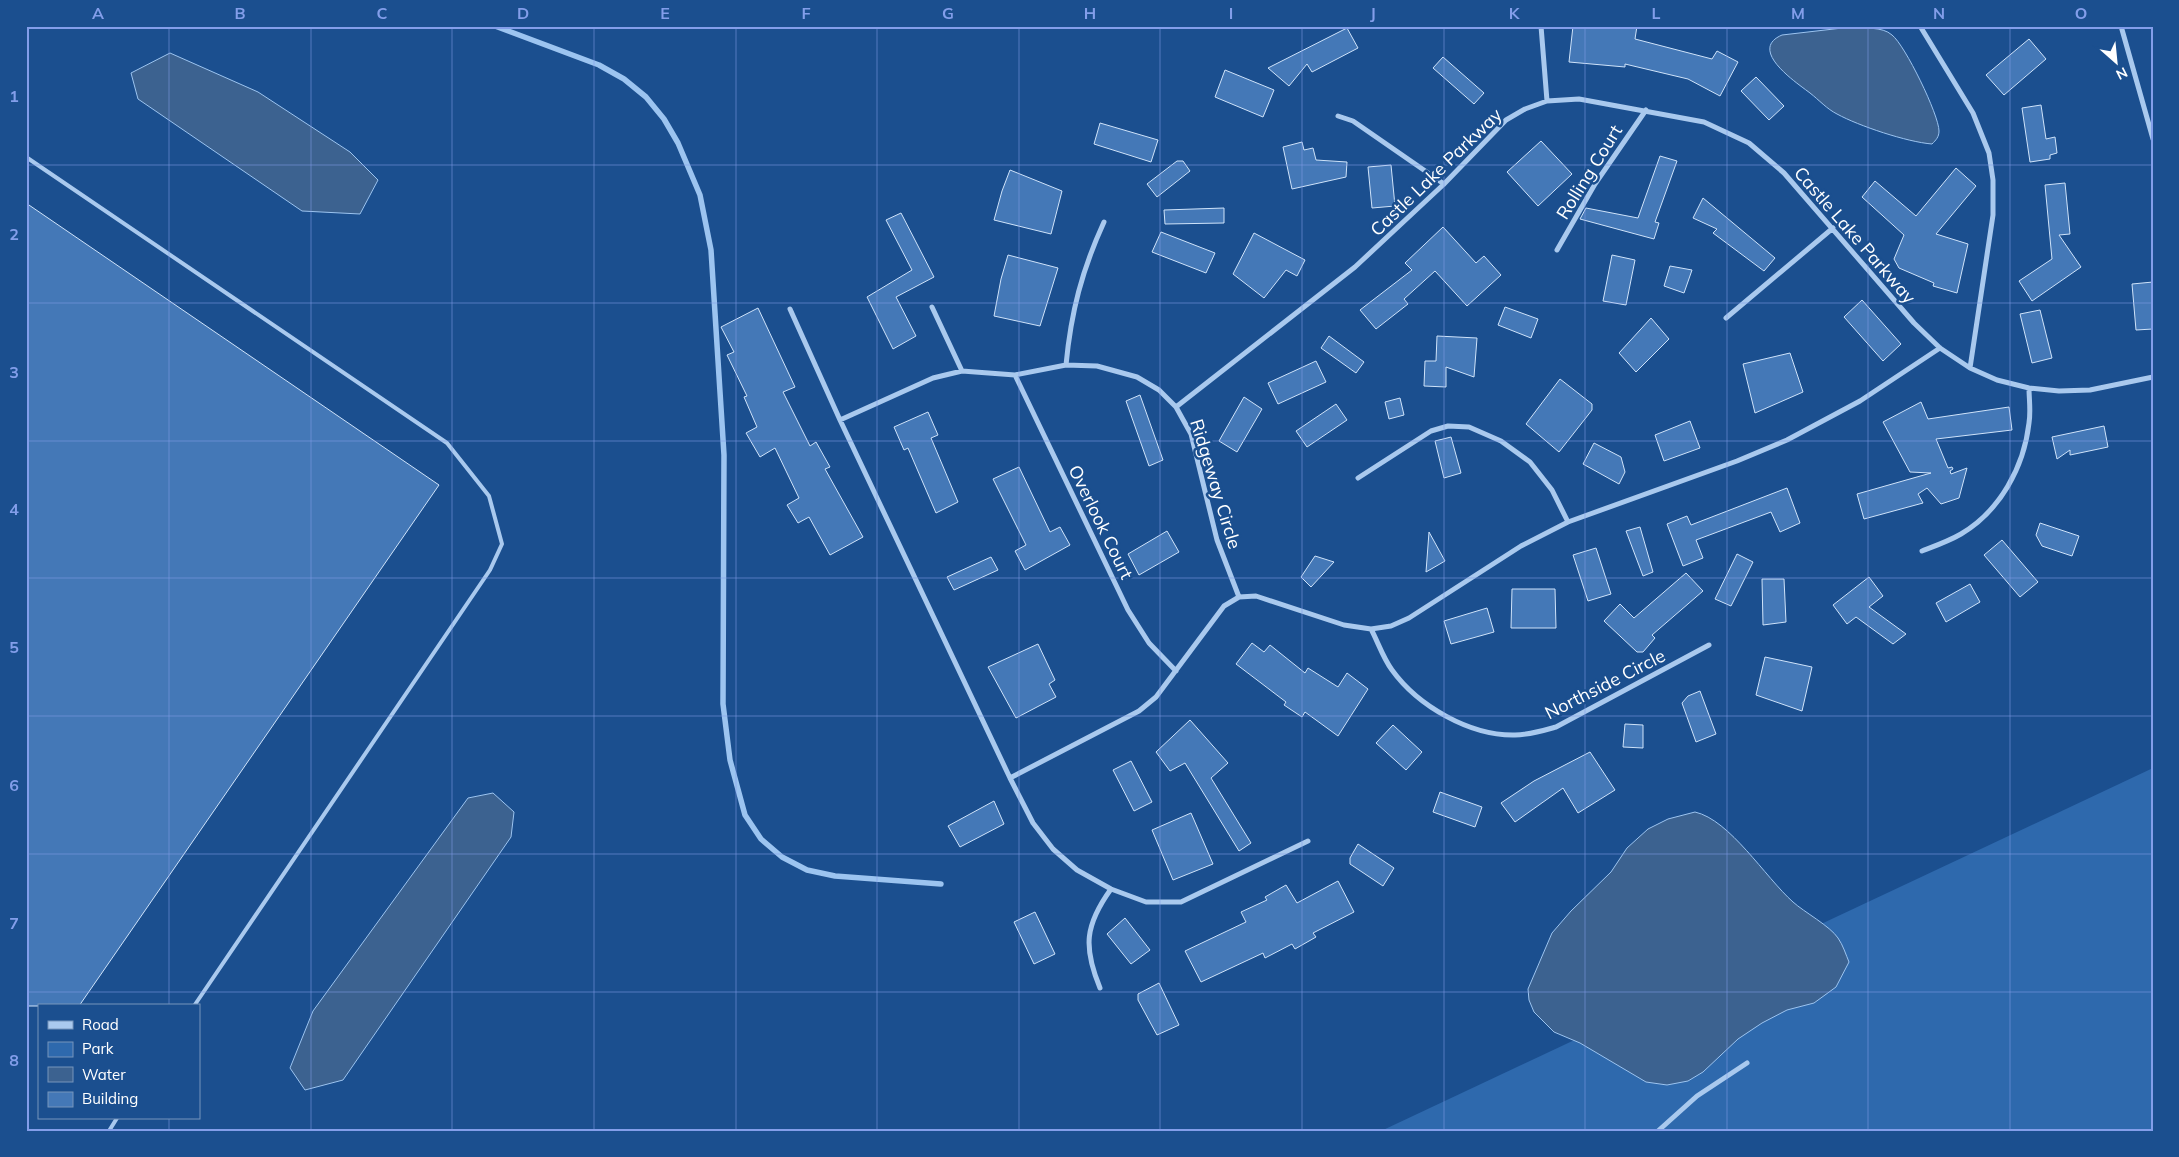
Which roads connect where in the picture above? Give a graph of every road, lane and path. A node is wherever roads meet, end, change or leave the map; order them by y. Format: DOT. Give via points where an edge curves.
graph roads {
  1 [pos="1541,26"];
  2 [pos="1920,26"];
  3 [pos="2121,26"];
  4 [pos="1547,101"];
  5 [pos="1646,110"];
  6 [pos="1338,116"];
  7 [pos="2153,139"];
  8 [pos="26,157"];
  9 [pos="1444,184"];
  10 [pos="1104,222"];
  11 [pos="1833,228"];
  12 [pos="1557,250"];
  13 [pos="932,307"];
  14 [pos="790,309"];
  15 [pos="1726,318"];
  16 [pos="1940,348"];
  17 [pos="1066,365"];
  18 [pos="1970,368"];
  19 [pos="962,372"];
  20 [pos="1016,375"];
  21 [pos="2153,377"];
  22 [pos="2029,388"];
  23 [pos="1176,407"];
  24 [pos="840,420"];
  25 [pos="1358,478"];
  26 [pos="1568,522"];
  27 [pos="1922,551"];
  28 [pos="1239,597"];
  29 [pos="1372,629"];
  30 [pos="1709,645"];
  31 [pos="1176,670"];
  32 [pos="1010,778"];
  33 [pos="1308,841"];
  34 [pos="1111,889"];
  35 [pos="1100,988"];
  36 [pos="195,1004"];
  37 [pos="1747,1063"];
  38 [pos="116,1120"];
  39 [pos="109,1131"];
  40 [pos="1658,1131"];
  1 -- 4 [label="street"];
  2 -- 18 [label="street" via="1974,113 1989,153 1993,180 1993,215"];
  3 -- 7 [label="street"];
  4 -- 5 [label="street, Castle Lake Parkway" via="1579,99"];
  4 -- 9 [label="street, Castle Lake Parkway" via="1506,120"];
  5 -- 11 [label="street, Castle Lake Parkway" via="1704,122 1749,143 1784,173"];
  5 -- 12 [label="street, Rolling Court" via="1595,184"];
  6 -- 9 [label="street" via="1353,121"];
  8 -- 36 [label="lane" via="448,443 489,496 502,544 485,579"];
  9 -- 23 [label="street, Castle Lake Parkway" via="1355,267"];
  10 -- 17 [label="street" via="1078,287 1069,328"];
  11 -- 15 [label="street"];
  11 -- 16 [label="street, Castle Lake Parkway" via="1914,323"];
  13 -- 19 [label="street"];
  14 -- 24 [label="street"];
  16 -- 18 [label="street, Castle Lake Parkway"];
  16 -- 26 [label="street" via="1860,401 1787,440"];
  17 -- 20 [label="street, Ridgeway Circle"];
  17 -- 23 [label="street, Ridgeway Circle" via="1097,366 1137,378 1159,390"];
  18 -- 22 [label="street, Castle Lake Parkway"];
  19 -- 20 [label="street, Ridgeway Circle"];
  19 -- 24 [label="street, Ridgeway Circle" via="933,378"];
  20 -- 31 [label="street, Overlook Court" via="1128,610 1149,643"];
  21 -- 22 [label="street, Castle Lake Parkway" via="2090,390"];
  22 -- 27 [label="street" via="2030,420 2026,445 2016,473 2001,496 1961,534"];
  23 -- 28 [label="street, Ridgeway Circle" via="1191,434 1218,540"];
  24 -- 32 [label="street"];
  25 -- 26 [label="street" via="1431,431 1448,426 1469,427 1501,441 1530,462 1552,490"];
  26 -- 29 [label="street" via="1521,546 1409,618 1391,626"];
  28 -- 29 [label="street" via="1256,596 1344,625"];
  28 -- 31 [label="street" via="1224,606"];
  29 -- 30 [label="street, Northside Circle" via="1392,670 1424,703 1465,725 1513,735 1556,727"];
  31 -- 32 [label="street" via="1156,696 1139,711"];
  32 -- 34 [label="street" via="1033,823 1052,849 1077,870"];
  33 -- 34 [label="street" via="1181,902 1146,902"];
  34 -- 35 [label="street" via="1097,909 1088,937 1090,965"];
  37 -- 40 [label="street" via="1697,1096"];
  38 -- 39 [label="lane"];
}
